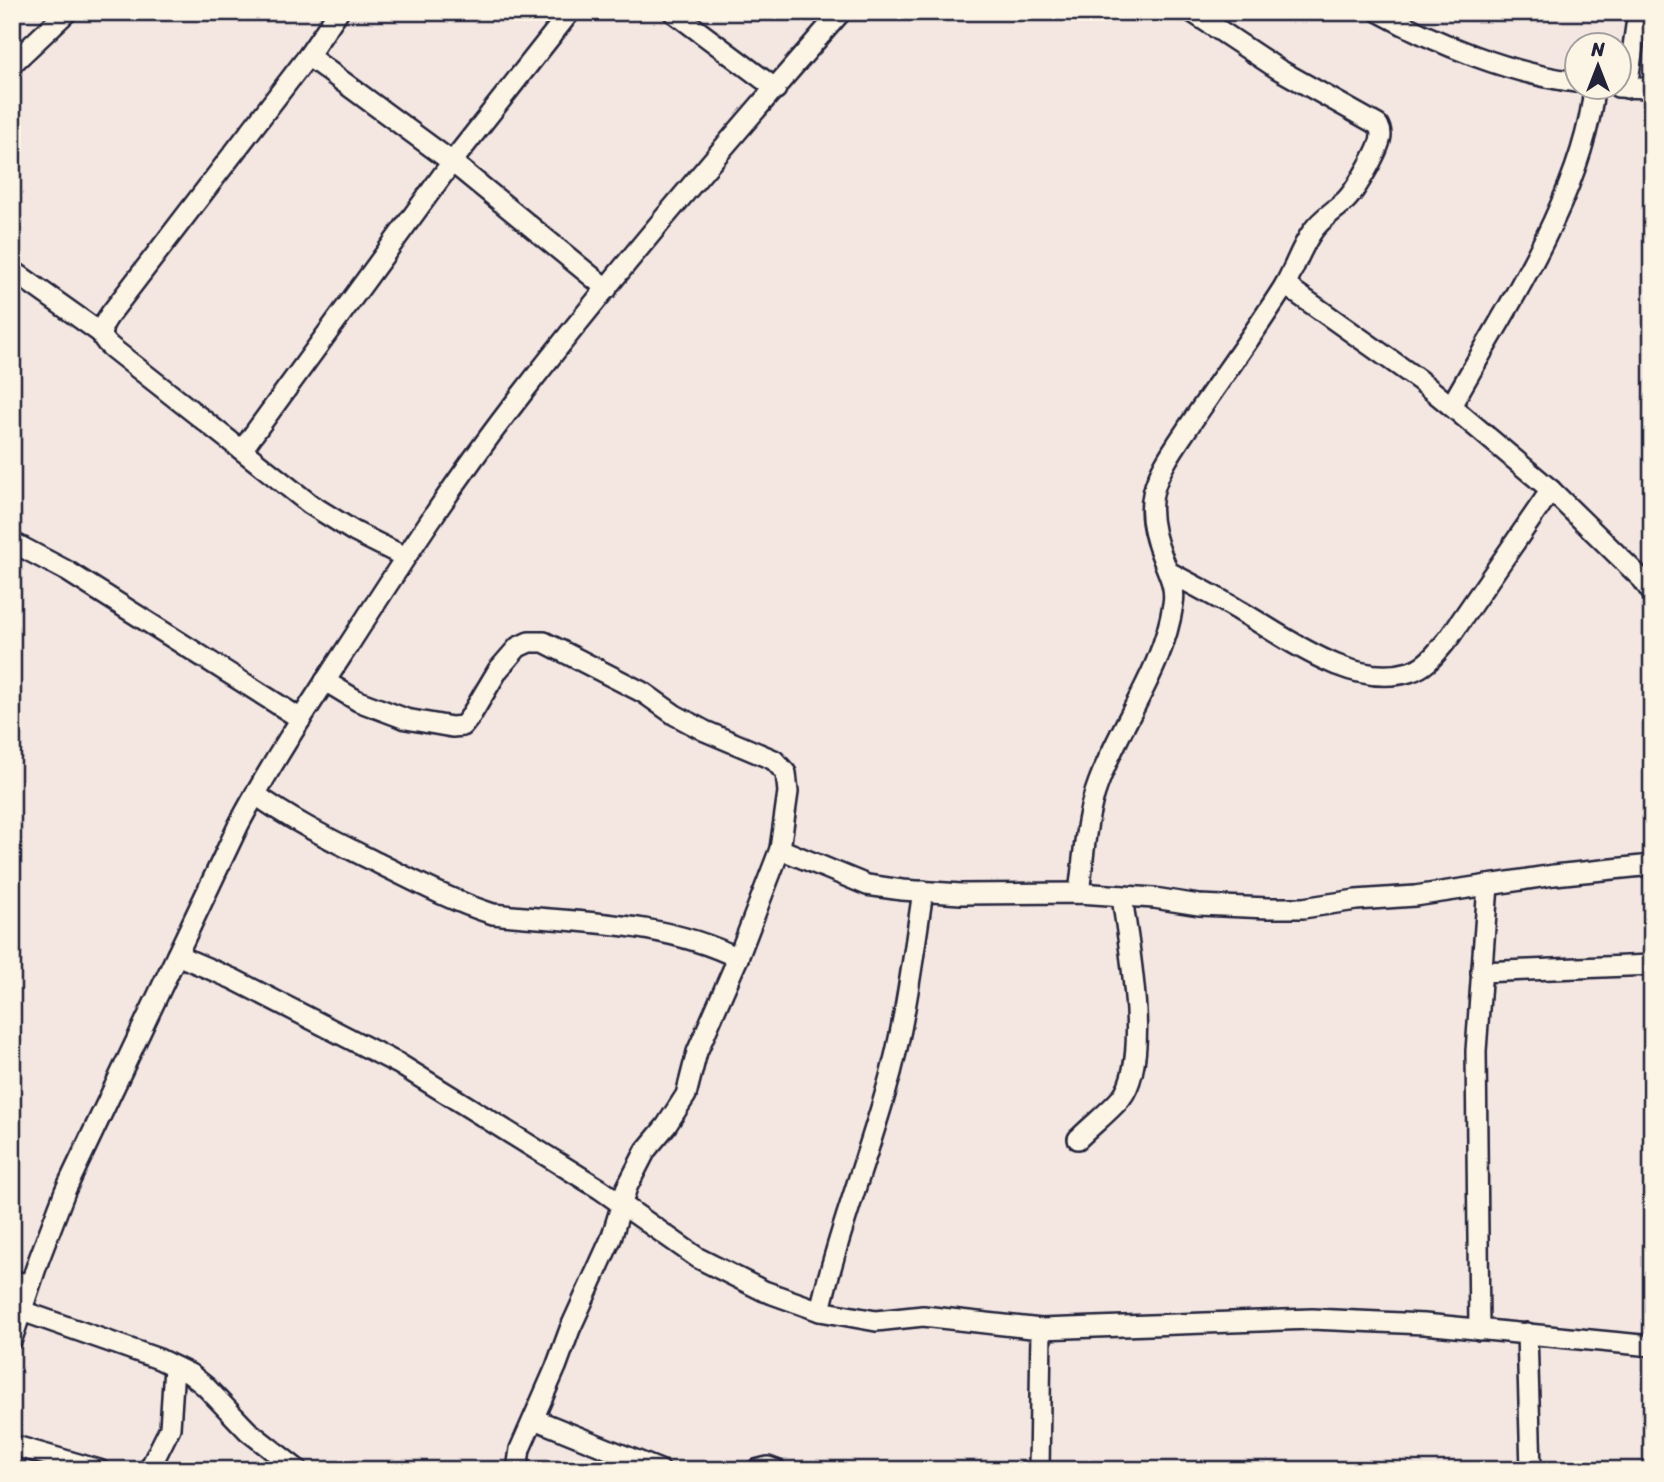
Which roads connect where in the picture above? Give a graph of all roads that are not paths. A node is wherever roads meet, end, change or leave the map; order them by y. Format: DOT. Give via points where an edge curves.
graph roads {
  1 [pos="67,12"];
  2 [pos="338,12"];
  3 [pos="570,12"];
  4 [pos="673,12"];
  5 [pos="841,12"];
  6 [pos="1192,12"];
  7 [pos="1379,12"];
  8 [pos="1638,12"];
  9 [pos="1632,42"];
  10 [pos="308,56"];
  11 [pos="12,64"];
  12 [pos="1562,80"];
  13 [pos="1632,87"];
  14 [pos="1652,88"];
  15 [pos="776,89"];
  16 [pos="1591,102"];
  17 [pos="452,163"];
  18 [pos="12,270"];
  19 [pos="1285,285"];
  20 [pos="607,289"];
  21 [pos="102,334"];
  22 [pos="1451,406"];
  23 [pos="242,450"];
  24 [pos="1551,489"];
  25 [pos="12,542"];
  26 [pos="405,557"];
  27 [pos="1169,572"];
  28 [pos="1652,593"];
  29 [pos="325,681"];
  30 [pos="301,719"];
  31 [pos="255,794"];
  32 [pos="780,849"];
  33 [pos="1652,864"];
  34 [pos="1488,885"];
  35 [pos="923,891"];
  36 [pos="1079,893"];
  37 [pos="1122,896"];
  38 [pos="177,955"];
  39 [pos="738,958"];
  40 [pos="1652,965"];
  41 [pos="1481,972"];
  42 [pos="1078,1139"];
  43 [pos="622,1204"];
  44 [pos="21,1282"];
  45 [pos="22,1311"];
  46 [pos="820,1311"];
  47 [pos="1041,1329"];
  48 [pos="1479,1330"];
  49 [pos="1527,1333"];
  50 [pos="12,1339"];
  51 [pos="1652,1346"];
  52 [pos="174,1367"];
  53 [pos="534,1419"];
  54 [pos="12,1445"];
  55 [pos="99,1470"];
  56 [pos="149,1470"];
  57 [pos="298,1470"];
  58 [pos="517,1470"];
  59 [pos="660,1470"];
  60 [pos="756,1470"];
  61 [pos="776,1470"];
  62 [pos="1039,1470"];
  63 [pos="1531,1470"];
  1 -- 11 [label="street"];
  2 -- 10 [label="street"];
  3 -- 17 [label="street"];
  4 -- 15 [label="street"];
  5 -- 15 [label="street"];
  6 -- 19 [label="street" via="1381,130 1349,198 1311,232"];
  7 -- 12 [label="street" via="1485,59"];
  8 -- 9 [label="street"];
  10 -- 17 [label="street"];
  10 -- 21 [label="street" via="111,313"];
  13 -- 14 [label="street"];
  15 -- 20 [label="street"];
  16 -- 22 [label="street" via="1577,159 1549,232"];
  17 -- 20 [label="street"];
  17 -- 23 [label="street"];
  18 -- 21 [label="street"];
  19 -- 22 [label="street"];
  19 -- 27 [label="street" via="1179,441 1153,488 1153,532"];
  20 -- 26 [label="street" via="520,396"];
  21 -- 23 [label="street" via="104,341"];
  22 -- 24 [label="street"];
  23 -- 26 [label="street" via="332,519"];
  24 -- 27 [label="street" via="1449,638 1422,667 1410,672 1374,675 1335,665"];
  24 -- 28 [label="street"];
  25 -- 30 [label="street"];
  26 -- 29 [label="street"];
  27 -- 36 [label="street" via="1174,595 1165,642 1098,783"];
  29 -- 30 [label="street"];
  29 -- 32 [label="street" via="358,701 406,719 463,726 518,647 544,642 644,693 705,731 774,760 786,773 788,792"];
  30 -- 31 [label="street"];
  31 -- 38 [label="street"];
  31 -- 39 [label="street" via="337,842 471,907 493,914 629,925 681,936"];
  32 -- 35 [label="street" via="867,885"];
  32 -- 39 [label="street"];
  33 -- 34 [label="street"];
  34 -- 37 [label="street" via="1303,908 1199,905"];
  34 -- 41 [label="street"];
  35 -- 36 [label="street"];
  35 -- 46 [label="street" via="893,1064"];
  36 -- 37 [label="street"];
  37 -- 42 [label="street" via="1137,1021 1136,1062 1122,1097"];
  38 -- 43 [label="street" via="399,1064"];
  38 -- 44 [label="street"];
  39 -- 43 [label="street" via="697,1052 686,1095 646,1150"];
  40 -- 41 [label="street"];
  41 -- 48 [label="street" via="1476,1051"];
  43 -- 46 [label="street" via="698,1258"];
  43 -- 53 [label="street"];
  44 -- 45 [label="street"];
  45 -- 50 [label="street"];
  45 -- 52 [label="street"];
  46 -- 47 [label="street" via="876,1321 923,1316"];
  47 -- 48 [label="street" via="1312,1319"];
  47 -- 62 [label="street"];
  48 -- 49 [label="street"];
  49 -- 51 [label="street"];
  49 -- 63 [label="street"];
  52 -- 56 [label="street" via="170,1428"];
  52 -- 57 [label="street" via="205,1386 248,1431"];
  53 -- 58 [label="street" via="520,1449"];
  53 -- 59 [label="street"];
  54 -- 55 [label="street"];
  60 -- 61 [label="street"];
}
